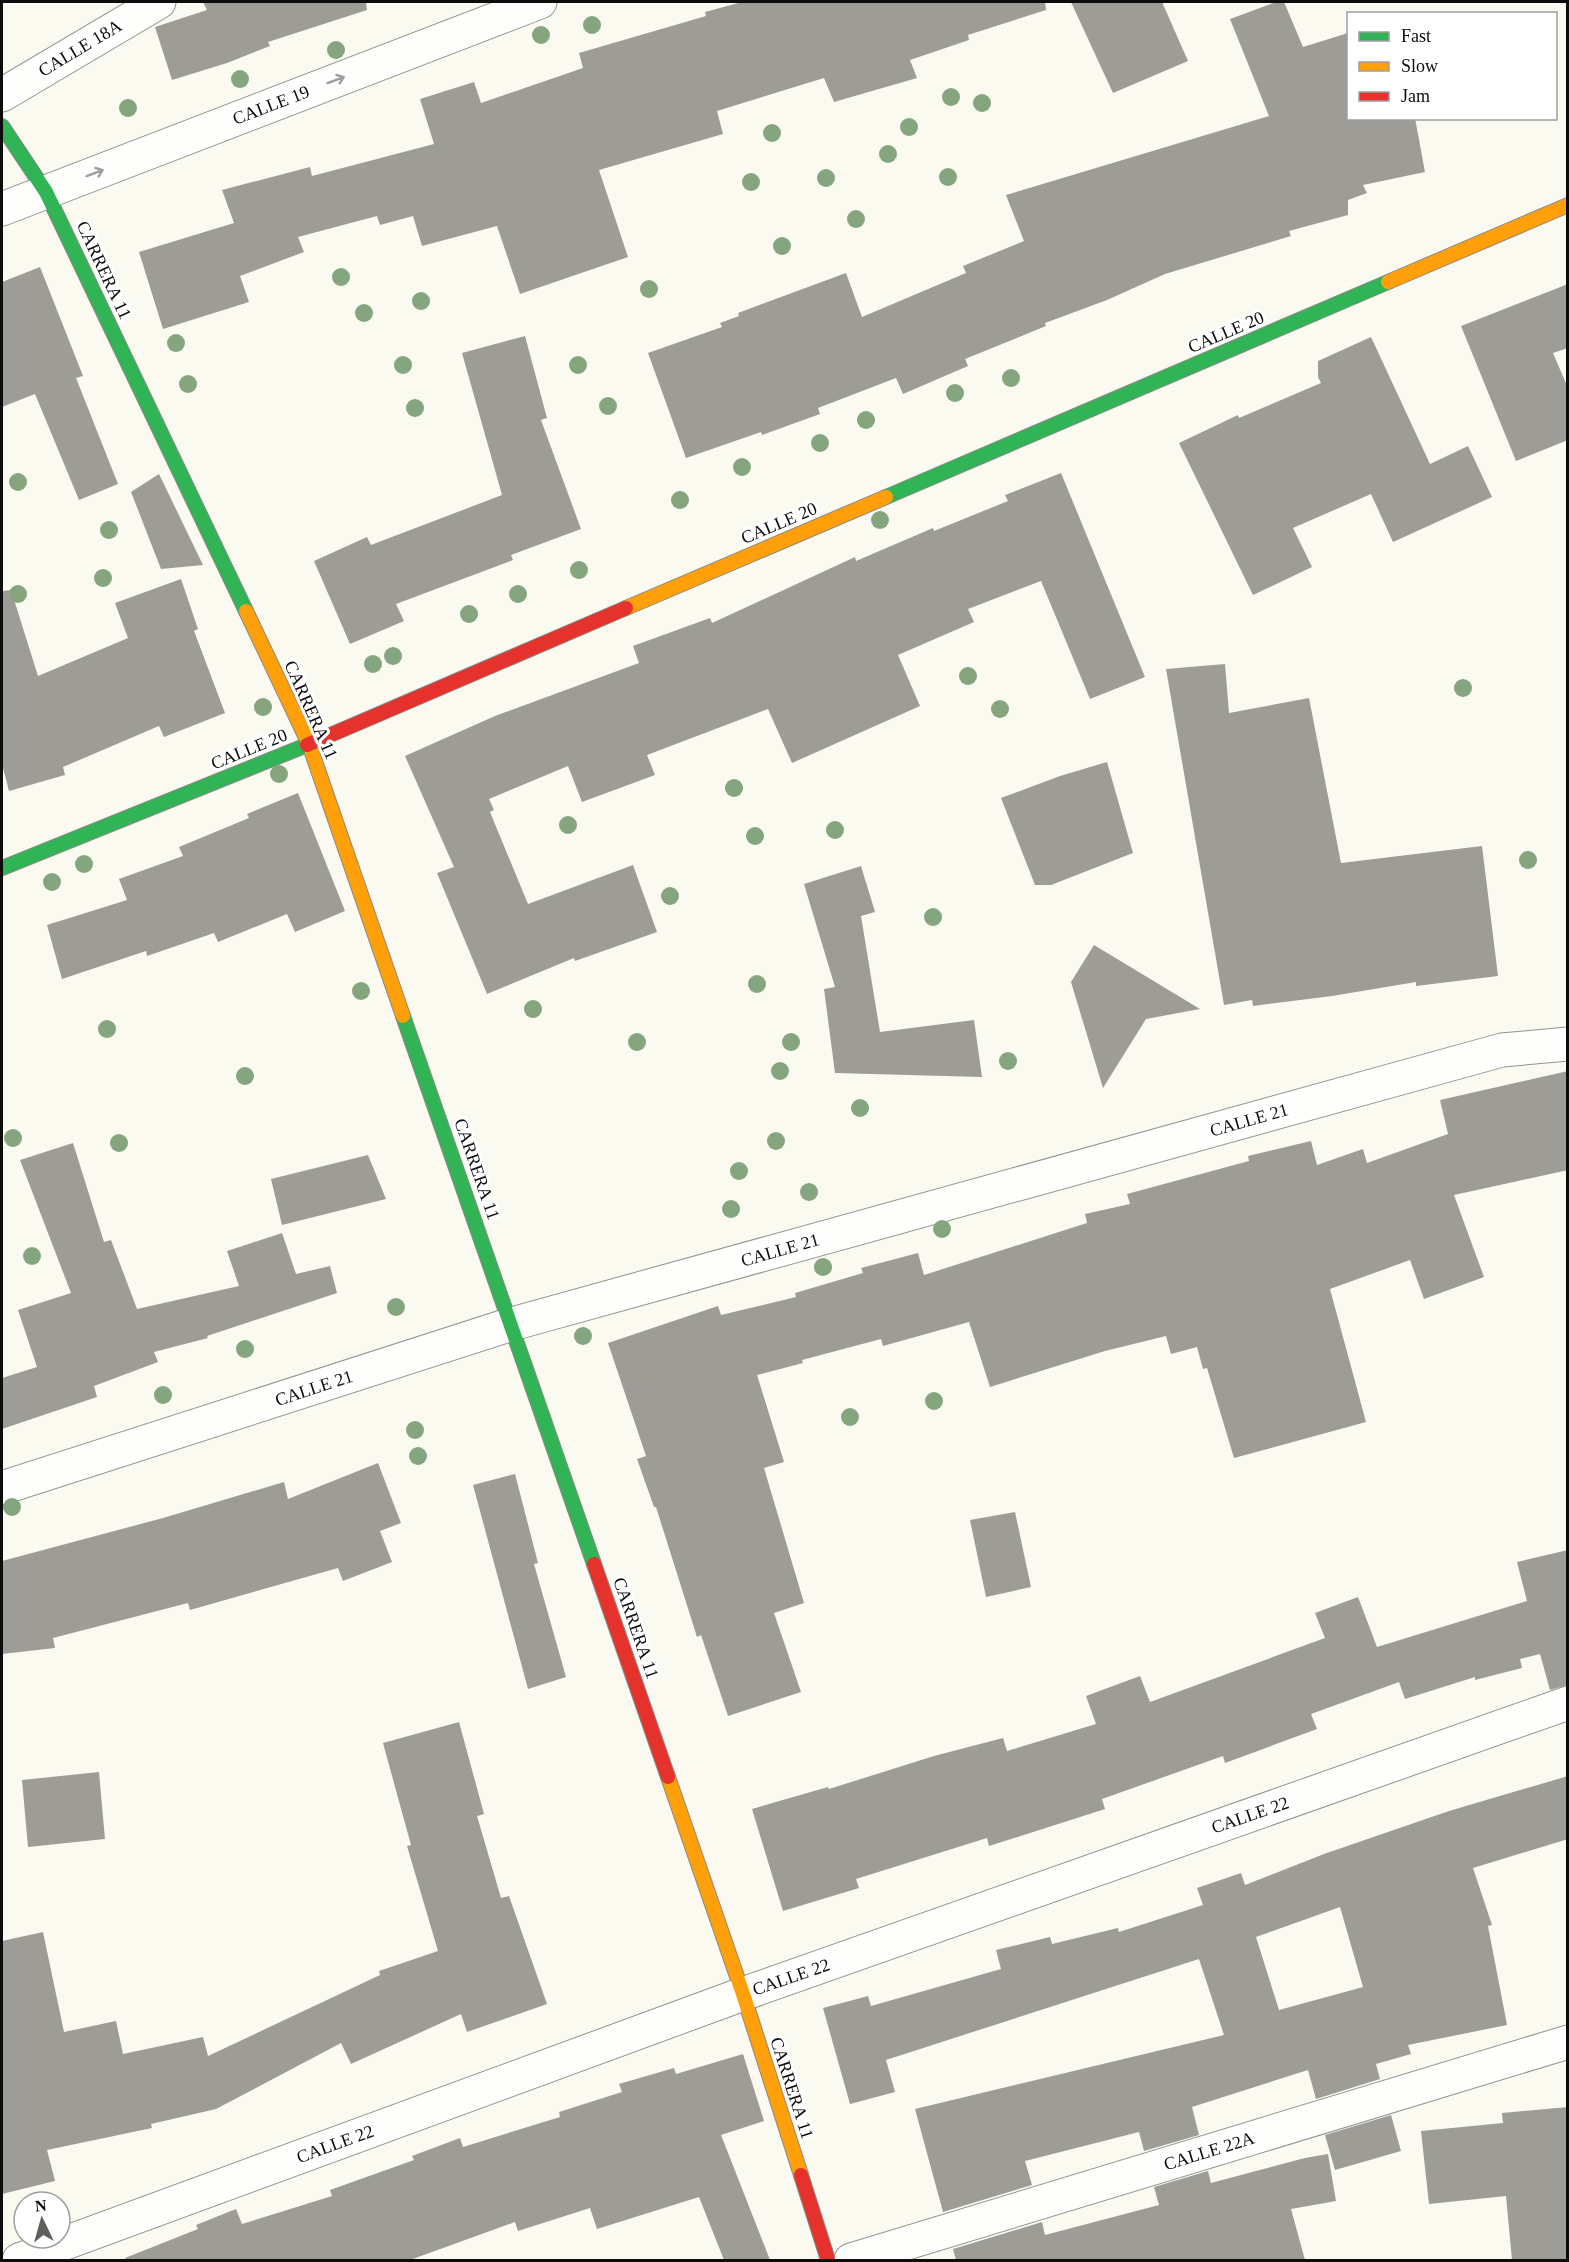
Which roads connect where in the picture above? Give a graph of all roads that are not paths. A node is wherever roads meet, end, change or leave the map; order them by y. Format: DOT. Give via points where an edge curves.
graph roads {
  1 [pos="159,2"];
  2 [pos="540,2"];
  3 [pos="2,94"];
  4 [pos="2,126"];
  5 [pos="46,192"];
  6 [pos="1568,205"];
  7 [pos="2,209"];
  8 [pos="309,744"];
  9 [pos="2,868"];
  10 [pos="1568,1044"];
  11 [pos="512,1324"];
  12 [pos="2,1488"];
  13 [pos="1568,1704"];
  14 [pos="743,1994"];
  15 [pos="1568,2042"];
  16 [pos="19,2260"];
  17 [pos="828,2260"];
  18 [pos="851,2260"];
  1 -- 3 [label="street, CALLE 18A"];
  5 -- 2 [label="street, CALLE 19, one-way"];
  4 -- 5 [label="street, CARRERA 11"];
  5 -- 7 [label="street, CALLE 19"];
  5 -- 8 [label="street, CARRERA 11"];
  6 -- 8 [label="street, CALLE 20"];
  8 -- 9 [label="street, CALLE 20"];
  8 -- 11 [label="street, CARRERA 11"];
  10 -- 11 [label="street, CALLE 21" via="1502,1050"];
  11 -- 12 [label="street, CALLE 21"];
  11 -- 14 [label="street, CARRERA 11"];
  13 -- 14 [label="street, CALLE 22"];
  14 -- 16 [label="street, CALLE 22"];
  14 -- 17 [label="street, CARRERA 11"];
  15 -- 18 [label="street, CALLE 22A"];
}
